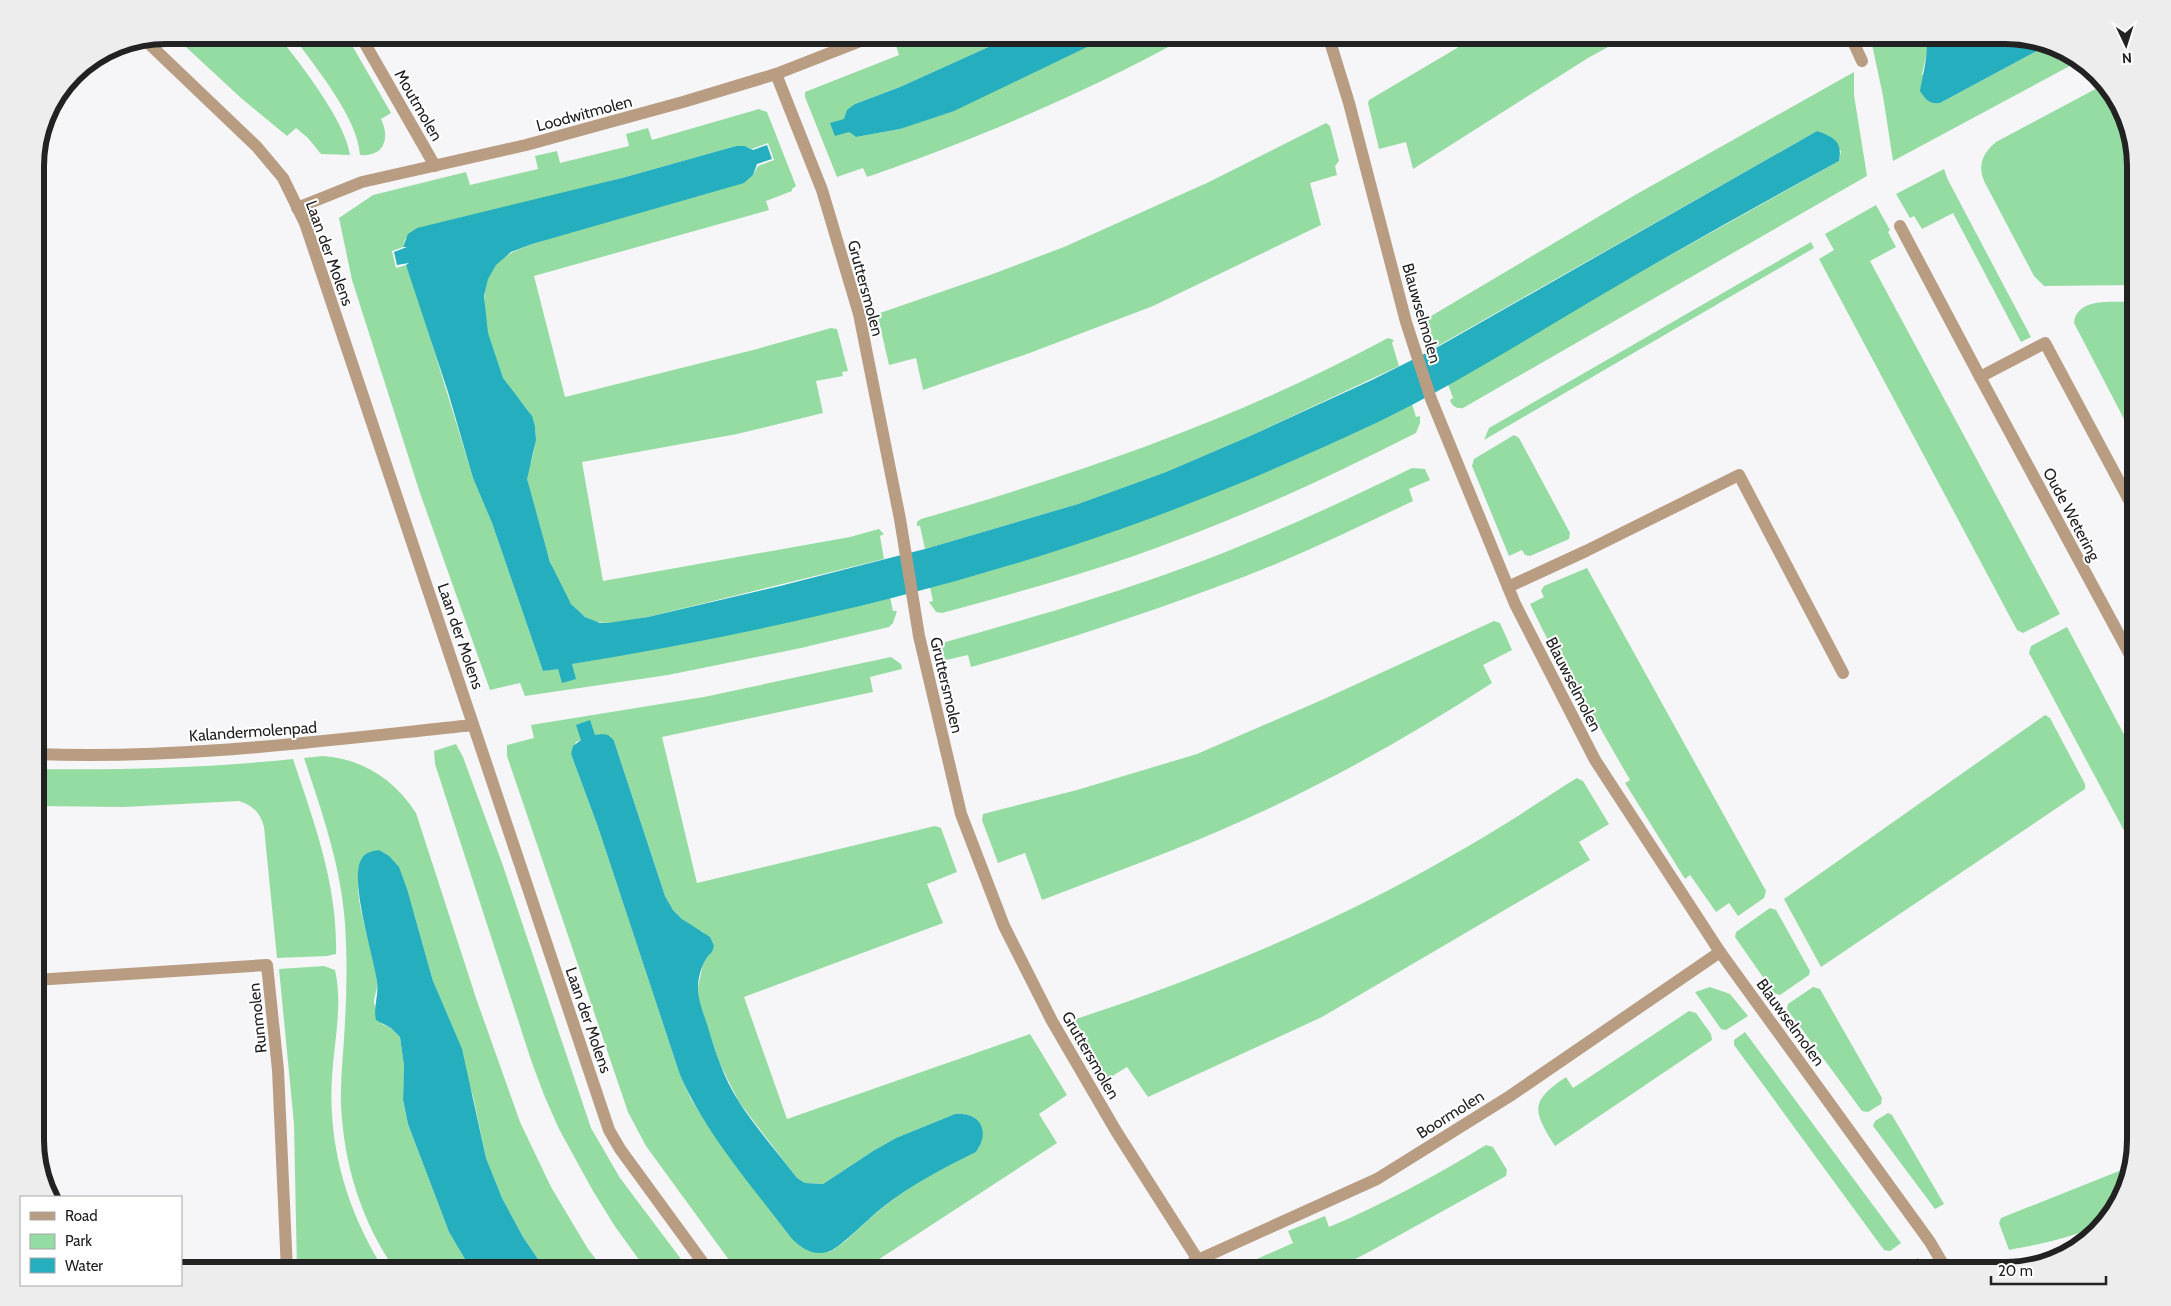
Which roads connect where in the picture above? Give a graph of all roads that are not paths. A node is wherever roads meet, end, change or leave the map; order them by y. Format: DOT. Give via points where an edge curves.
graph roads {
  1 [pos="365,44"];
  2 [pos="853,44"];
  3 [pos="1331,44"];
  4 [pos="1854,44"];
  5 [pos="150,45"];
  6 [pos="1862,61"];
  7 [pos="776,74"];
  8 [pos="435,166"];
  9 [pos="298,208"];
  10 [pos="1900,226"];
  11 [pos="1980,376"];
  12 [pos="2127,497"];
  13 [pos="1508,587"];
  14 [pos="2127,649"];
  15 [pos="1843,672"];
  16 [pos="473,726"];
  17 [pos="44,754"];
  18 [pos="1720,952"];
  19 [pos="44,979"];
  20 [pos="1198,1260"];
  21 [pos="288,1262"];
  22 [pos="702,1262"];
  23 [pos="1194,1262"];
  24 [pos="1942,1262"];
  1 -- 8 [label="street, Moutmolen"];
  2 -- 7 [label="street, Loodwitmolen"];
  3 -- 13 [label="street, Blauwselmolen" via="1430,399"];
  4 -- 6 [label="street"];
  5 -- 9 [label="street, Laan der Molens" via="257,147 283,178"];
  7 -- 8 [label="street, Loodwitmolen" via="600,126"];
  7 -- 20 [label="street, Gruttersmolen" via="822,190 859,314 919,636 961,814 1004,926 1052,1021"];
  8 -- 9 [label="street, Loodwitmolen" via="362,182"];
  9 -- 16 [label="street, Laan der Molens"];
  10 -- 11 [label="street, Oude Wetering"];
  11 -- 12 [label="street" via="2045,343"];
  11 -- 14 [label="street, Oude Wetering"];
  13 -- 15 [label="street" via="1739,475"];
  13 -- 18 [label="street, Blauwselmolen" via="1595,760"];
  16 -- 17 [label="street, Kalandermolenpad" via="320,743 177,752"];
  16 -- 22 [label="street, Laan der Molens" via="609,1130"];
  18 -- 20 [label="street, Boormolen" via="1510,1096 1377,1179"];
  18 -- 24 [label="street, Blauwselmolen"];
  19 -- 21 [label="street, Runmolen" via="267,965 278,1070"];
  20 -- 23 [label="street, Boormolen"];
}
